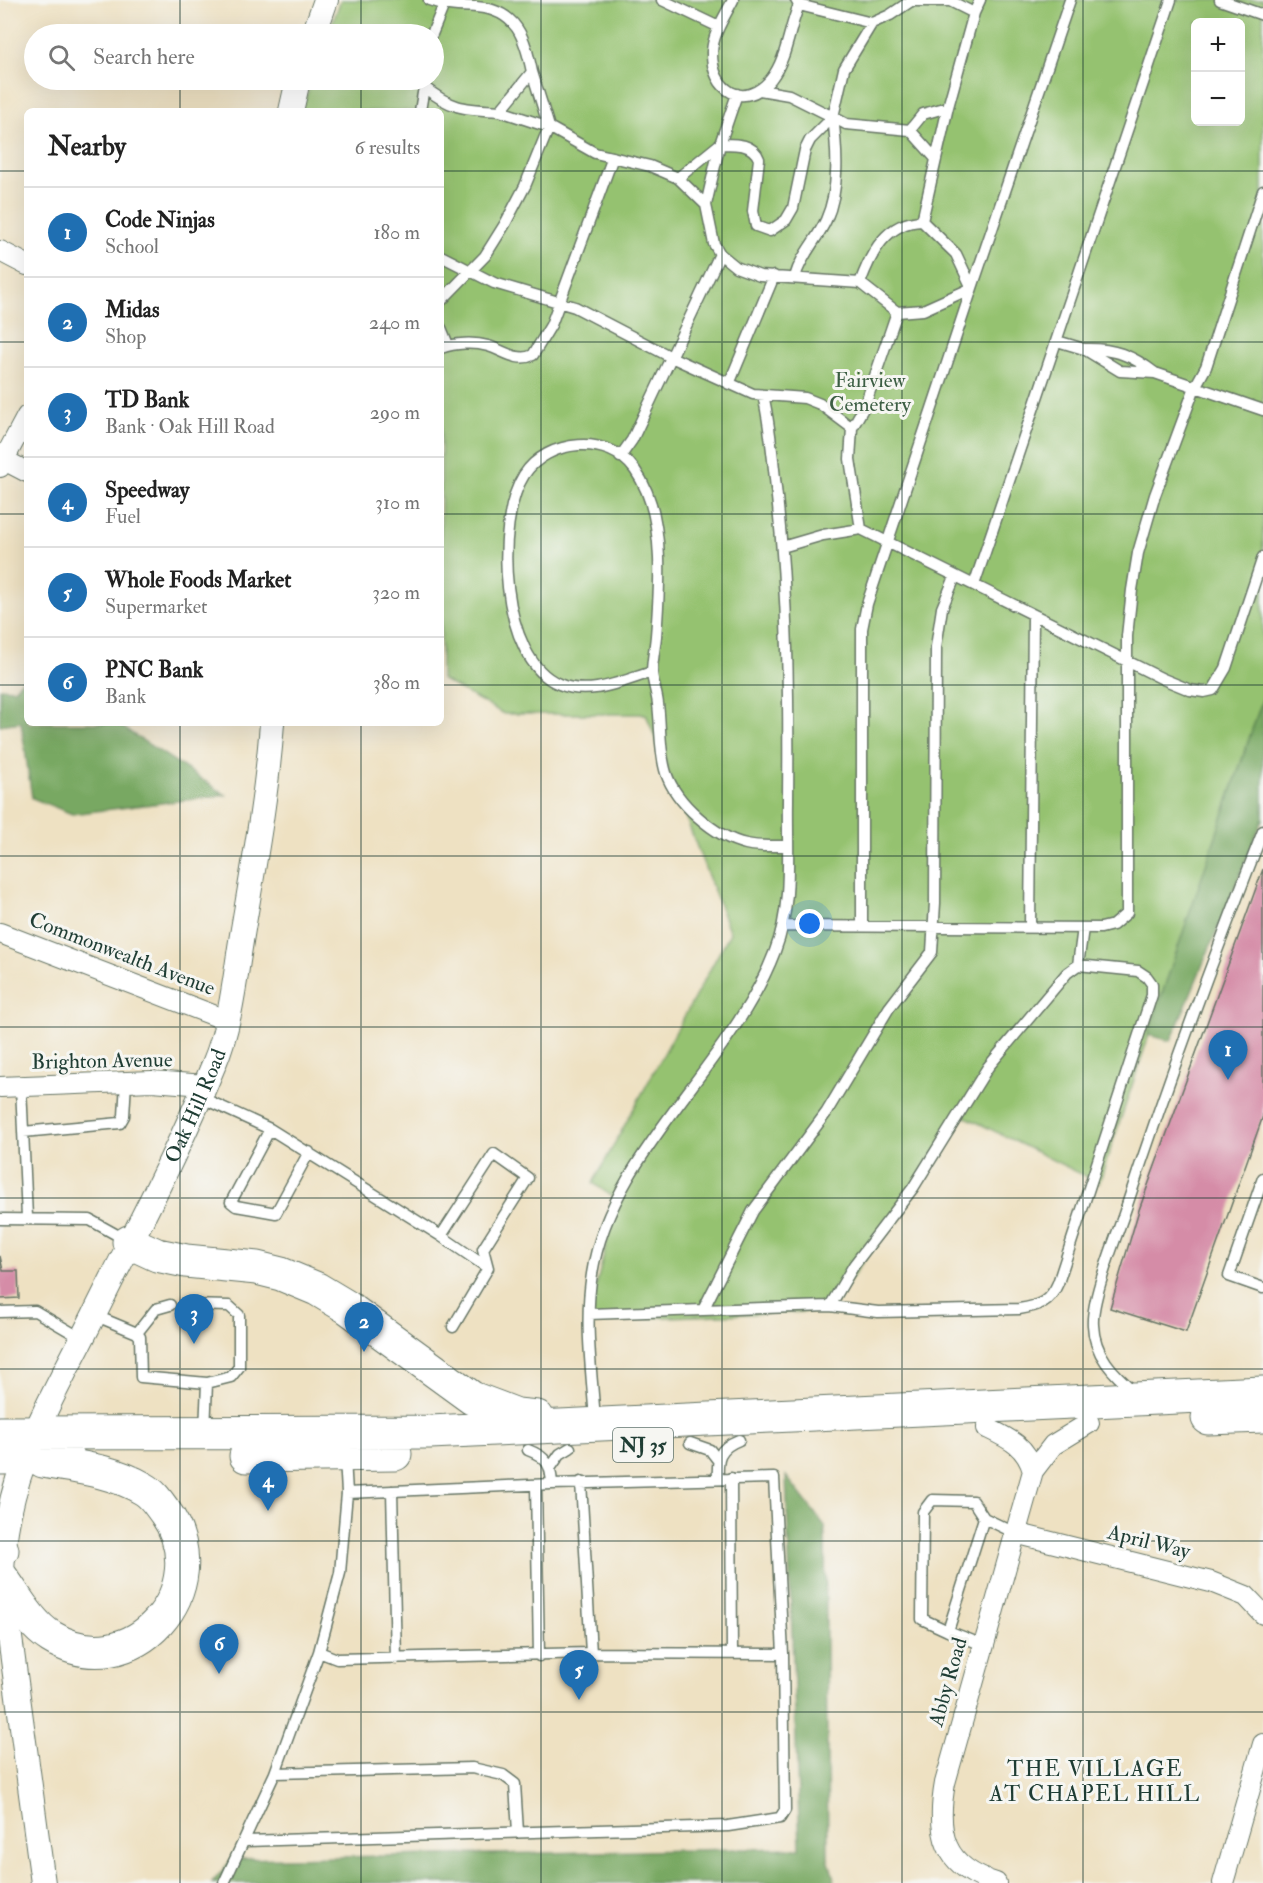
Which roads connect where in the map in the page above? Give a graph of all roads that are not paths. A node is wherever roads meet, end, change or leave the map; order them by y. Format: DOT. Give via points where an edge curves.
graph roads {
  1 [pos="429,0"];
  2 [pos="662,0"];
  3 [pos="733,0"];
  4 [pos="948,0"];
  5 [pos="980,0"];
  6 [pos="1070,0"];
  7 [pos="1171,0"];
  8 [pos="1220,0"];
  9 [pos="323,1"];
  10 [pos="911,1"];
  11 [pos="445,2"];
  12 [pos="798,2"];
  13 [pos="974,13"];
  14 [pos="1263,15"];
  15 [pos="872,23"];
  16 [pos="317,24"];
  17 [pos="436,24"];
  18 [pos="719,27"];
  19 [pos="532,72"];
  20 [pos="296,90"];
  21 [pos="424,90"];
  22 [pos="435,90"];
  23 [pos="760,90"];
  24 [pos="737,94"];
  25 [pos="948,107"];
  26 [pos="292,108"];
  27 [pos="421,108"];
  28 [pos="500,111"];
  29 [pos="833,117"];
  30 [pos="549,127"];
  31 [pos="909,130"];
  32 [pos="720,144"];
  33 [pos="613,157"];
  34 [pos="936,159"];
  35 [pos="678,178"];
  36 [pos="1263,191"];
  37 [pos="706,205"];
  38 [pos="922,220"];
  39 [pos="0,251"];
  40 [pos="720,254"];
  41 [pos="444,258"];
  42 [pos="24,263"];
  43 [pos="470,273"];
  44 [pos="774,276"];
  45 [pos="795,277"];
  46 [pos="860,283"];
  47 [pos="972,288"];
  48 [pos="444,298"];
  49 [pos="557,301"];
  50 [pos="897,312"];
  51 [pos="1057,341"];
  52 [pos="444,346"];
  53 [pos="1084,349"];
  54 [pos="671,357"];
  55 [pos="1155,374"];
  56 [pos="729,384"];
  57 [pos="1195,387"];
  58 [pos="763,395"];
  59 [pos="1263,410"];
  60 [pos="24,422"];
  61 [pos="852,428"];
  62 [pos="620,457"];
  63 [pos="2,464"];
  64 [pos="24,471"];
  65 [pos="861,529"];
  66 [pos="886,543"];
  67 [pos="782,547"];
  68 [pos="1263,557"];
  69 [pos="955,576"];
  70 [pos="974,585"];
  71 [pos="1033,616"];
  72 [pos="1127,661"];
  73 [pos="652,672"];
  74 [pos="272,726"];
  75 [pos="1263,831"];
  76 [pos="788,846"];
  77 [pos="862,925"];
  78 [pos="783,926"];
  79 [pos="933,927"];
  80 [pos="1030,927"];
  81 [pos="1083,928"];
  82 [pos="0,933"];
  83 [pos="1078,965"];
  84 [pos="226,1020"];
  85 [pos="126,1082"];
  86 [pos="21,1087"];
  87 [pos="0,1088"];
  88 [pos="203,1091"];
  89 [pos="270,1129"];
  90 [pos="23,1132"];
  91 [pos="309,1152"];
  92 [pos="1263,1178"];
  93 [pos="27,1217"];
  94 [pos="0,1219"];
  95 [pos="441,1236"];
  96 [pos="129,1242"];
  97 [pos="488,1268"];
  98 [pos="1263,1288"];
  99 [pos="170,1305"];
  100 [pos="188,1305"];
  101 [pos="830,1306"];
  102 [pos="703,1310"];
  103 [pos="0,1312"];
  104 [pos="589,1314"];
  105 [pos="94,1315"];
  106 [pos="453,1327"];
  107 [pos="137,1333"];
  108 [pos="81,1338"];
  109 [pos="207,1383"];
  110 [pos="1263,1393"];
  111 [pos="1144,1400"];
  112 [pos="1263,1416"];
  113 [pos="1089,1424"];
  114 [pos="595,1425"];
  115 [pos="987,1428"];
  116 [pos="0,1433"];
  117 [pos="205,1434"];
  118 [pos="715,1447"];
  119 [pos="19,1449"];
  120 [pos="550,1455"];
  121 [pos="345,1456"];
  122 [pos="1033,1471"];
  123 [pos="731,1478"];
  124 [pos="718,1479"];
  125 [pos="582,1482"];
  126 [pos="552,1484"];
  127 [pos="536,1485"];
  128 [pos="392,1491"];
  129 [pos="347,1493"];
  130 [pos="984,1518"];
  131 [pos="1015,1533"];
  132 [pos="2,1576"];
  133 [pos="1263,1614"];
  134 [pos="948,1631"];
  135 [pos="983,1645"];
  136 [pos="319,1652"];
  137 [pos="591,1653"];
  138 [pos="732,1654"];
  139 [pos="783,1654"];
  140 [pos="539,1656"];
  141 [pos="396,1659"];
  142 [pos="1263,1744"];
  143 [pos="275,1773"];
  144 [pos="518,1832"];
  145 [pos="246,1841"];
  146 [pos="43,1883"];
  147 [pos="224,1883"];
  148 [pos="996,1883"];
  149 [pos="1223,1883"];
  1 -- 11 [label="lane"];
  2 -- 18 [label="lane"];
  3 -- 18 [label="lane"];
  4 -- 10 [label="lane"];
  4 -- 13 [label="lane"];
  5 -- 13 [label="lane"];
  6 -- 47 [label="lane"];
  7 -- 51 [label="lane"];
  8 -- 14 [label="lane"];
  9 -- 16 [label="street"];
  10 -- 15 [label="lane"];
  11 -- 17 [label="lane"];
  11 -- 19 [label="lane" via="480,7 508,18 522,34"];
  12 -- 15 [label="lane"];
  12 -- 23 [label="lane" via="778,66"];
  13 -- 25 [label="lane"];
  15 -- 29 [label="lane" via="844,69"];
  18 -- 24 [label="lane" via="712,49 714,72 725,89"];
  19 -- 28 [label="lane"];
  19 -- 30 [label="lane"];
  20 -- 26 [label="street"];
  21 -- 27 [label="lane"];
  22 -- 28 [label="lane" via="463,109"];
  23 -- 24 [label="lane"];
  23 -- 29 [label="lane" via="789,95"];
  24 -- 32 [label="lane"];
  25 -- 31 [label="lane" via="924,114"];
  25 -- 34 [label="lane"];
  28 -- 30 [label="lane"];
  29 -- 31 [label="lane" via="846,124"];
  29 -- 32 [label="lane" via="810,140 786,220 770,231 762,230 753,220 759,168 756,153 749,147"];
  29 -- 45 [label="lane" via="837,148 832,201"];
  30 -- 33 [label="lane" via="595,153"];
  30 -- 43 [label="lane" via="513,211"];
  31 -- 34 [label="lane"];
  32 -- 35 [label="lane"];
  32 -- 37 [label="lane"];
  33 -- 35 [label="lane"];
  33 -- 49 [label="lane"];
  34 -- 38 [label="lane"];
  35 -- 37 [label="lane"];
  36 -- 57 [label="lane" via="1206,367"];
  37 -- 40 [label="lane" via="714,244"];
  38 -- 46 [label="lane" via="911,221 882,238"];
  38 -- 47 [label="lane" via="956,254"];
  39 -- 42 [label="street"];
  40 -- 44 [label="lane" via="736,267 760,276"];
  40 -- 54 [label="lane"];
  41 -- 43 [label="lane"];
  43 -- 48 [label="lane"];
  43 -- 49 [label="lane"];
  44 -- 45 [label="lane"];
  44 -- 56 [label="lane"];
  45 -- 46 [label="lane"];
  46 -- 50 [label="lane"];
  47 -- 50 [label="lane" via="923,310"];
  47 -- 66 [label="lane"];
  49 -- 52 [label="lane" via="543,342 527,358 487,346"];
  49 -- 54 [label="lane"];
  50 -- 61 [label="lane" via="865,405"];
  51 -- 53 [label="lane"];
  51 -- 70 [label="lane"];
  53 -- 55 [label="lane" via="1119,371"];
  53 -- 55 [label="lane" via="1122,352"];
  54 -- 56 [label="lane"];
  54 -- 62 [label="lane"];
  55 -- 57 [label="lane"];
  56 -- 58 [label="lane"];
  57 -- 59 [label="lane"];
  57 -- 72 [label="lane" via="1138,554"];
  58 -- 61 [label="lane" via="805,398 820,404"];
  58 -- 67 [label="lane"];
  60 -- 63 [label="street"];
  61 -- 65 [label="lane" via="850,459"];
  62 -- 73 [label="lane" via="634,469 657,533 660,580"];
  62 -- 73 [label="lane" via="602,448 564,446 544,456 525,473 508,525 510,603 528,657 540,672 560,685 595,689"];
  63 -- 64 [label="street"];
  65 -- 66 [label="lane"];
  65 -- 67 [label="lane"];
  66 -- 69 [label="lane"];
  66 -- 77 [label="lane" via="862,629"];
  67 -- 76 [label="lane" via="787,614"];
  68 -- 72 [label="lane" via="1226,668 1214,690 1190,690"];
  69 -- 70 [label="lane"];
  69 -- 79 [label="lane" via="942,608 936,647"];
  70 -- 71 [label="lane"];
  71 -- 72 [label="lane"];
  71 -- 80 [label="lane"];
  72 -- 81 [label="lane" via="1127,913 1113,925"];
  73 -- 76 [label="lane" via="662,755 676,792 729,838 746,844"];
  74 -- 84 [label="street, Oak Hill Road" via="267,785"];
  75 -- 111 [label="lane" via="1144,1154 1102,1279 1092,1322 1095,1345 1115,1376"];
  76 -- 78 [label="lane"];
  77 -- 78 [label="lane"];
  77 -- 79 [label="lane"];
  78 -- 104 [label="lane" via="774,956 743,1017 624,1186 600,1242 592,1273"];
  79 -- 80 [label="lane"];
  79 -- 102 [label="lane" via="928,959 889,1008 826,1113 753,1211"];
  80 -- 81 [label="lane"];
  81 -- 83 [label="lane"];
  82 -- 84 [label="street, Commonwealth Avenue"];
  83 -- 101 [label="lane" via="988,1067 912,1188 854,1265"];
  83 -- 101 [label="lane" via="1138,971 1152,984 1152,995 1054,1292 1039,1306 1019,1309 878,1312"];
  84 -- 88 [label="street, Oak Hill Road" via="216,1061"];
  85 -- 86 [label="street, Brighton Avenue"];
  85 -- 88 [label="street, Brighton Avenue" via="152,1081"];
  85 -- 90 [label="lane" via="120,1123"];
  86 -- 87 [label="street, Brighton Avenue"];
  86 -- 90 [label="lane"];
  88 -- 89 [label="lane"];
  88 -- 96 [label="street, Oak Hill Road"];
  89 -- 91 [label="lane"];
  89 -- 91 [label="lane" via="231,1202 236,1206 276,1213"];
  90 -- 93 [label="lane"];
  91 -- 95 [label="lane"];
  92 -- 98 [label="lane" via="1229,1276"];
  93 -- 94 [label="lane"];
  93 -- 96 [label="lane" via="90,1220"];
  95 -- 97 [label="lane"];
  95 -- 97 [label="lane" via="494,1154 528,1178 483,1249"];
  96 -- 105 [label="street, Oak Hill Road"];
  96 -- 114 [label="highway" via="186,1261 228,1263 281,1274 346,1307 472,1398 517,1415"];
  97 -- 106 [label="lane"];
  99 -- 107 [label="lane" via="156,1309"];
  100 -- 109 [label="lane" via="229,1306 239,1315 238,1367 231,1377"];
  101 -- 102 [label="lane"];
  102 -- 104 [label="lane"];
  103 -- 108 [label="lane" via="35,1311"];
  104 -- 114 [label="lane"];
  105 -- 107 [label="lane"];
  105 -- 108 [label="street, Oak Hill Road"];
  107 -- 109 [label="lane" via="141,1377"];
  108 -- 119 [label="street, Oak Hill Road"];
  109 -- 117 [label="lane"];
  110 -- 111 [label="highway, NJ 35"];
  111 -- 114 [label="highway, NJ 35"];
  112 -- 113 [label="highway, NJ 35"];
  113 -- 115 [label="highway, NJ 35"];
  113 -- 122 [label="street, Abby Road" via="1053,1445"];
  114 -- 117 [label="highway, NJ 35" via="430,1432"];
  115 -- 118 [label="highway, NJ 35"];
  115 -- 122 [label="street" via="1024,1450"];
  116 -- 119 [label="highway, NJ 35"];
  117 -- 119 [label="highway, NJ 35"];
  118 -- 120 [label="highway, NJ 35"];
  118 -- 124 [label="lane"];
  119 -- 121 [label="highway, NJ 35"];
  119 -- 132 [label="street"];
  119 -- 132 [label="highway" via="145,1490 171,1520 178,1536 182,1578 166,1614 151,1631 128,1645 100,1651 50,1637 34,1623"];
  120 -- 121 [label="highway, NJ 35"];
  120 -- 126 [label="lane"];
  121 -- 129 [label="lane"];
  122 -- 131 [label="street, Abby Road"];
  123 -- 124 [label="lane"];
  123 -- 138 [label="lane"];
  123 -- 139 [label="lane" via="774,1478"];
  124 -- 125 [label="lane"];
  125 -- 126 [label="lane"];
  125 -- 137 [label="lane"];
  126 -- 127 [label="lane"];
  127 -- 128 [label="lane"];
  127 -- 140 [label="lane"];
  128 -- 129 [label="lane"];
  128 -- 141 [label="lane"];
  129 -- 136 [label="lane" via="340,1573"];
  130 -- 131 [label="lane"];
  130 -- 134 [label="lane"];
  130 -- 134 [label="lane" via="973,1501 932,1500 923,1512 922,1619"];
  131 -- 133 [label="street, April Way" via="1211,1582 1246,1596"];
  131 -- 135 [label="street, Abby Road"];
  132 -- 146 [label="street"];
  134 -- 135 [label="lane"];
  135 -- 148 [label="street, Abby Road" via="940,1813 946,1845 960,1865 974,1876"];
  136 -- 141 [label="lane" via="337,1659"];
  136 -- 143 [label="lane"];
  137 -- 138 [label="lane"];
  137 -- 140 [label="lane"];
  138 -- 139 [label="lane"];
  139 -- 144 [label="lane" via="785,1810 780,1818 728,1826"];
  140 -- 141 [label="lane"];
  142 -- 149 [label="street"];
  143 -- 144 [label="lane" via="472,1768 504,1775 515,1784"];
  143 -- 145 [label="lane"];
  144 -- 145 [label="lane"];
  145 -- 147 [label="lane"];
}
